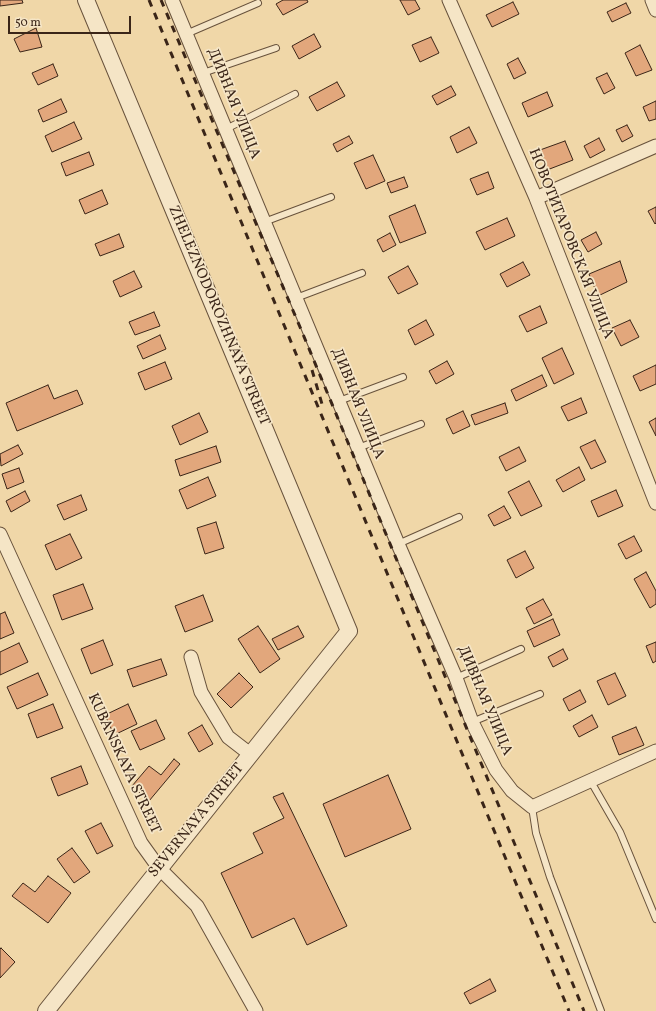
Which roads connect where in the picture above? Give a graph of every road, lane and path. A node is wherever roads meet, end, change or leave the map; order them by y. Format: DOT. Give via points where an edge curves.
graph roads {
  1 [pos="86,0"];
  2 [pos="172,0"];
  3 [pos="449,0"];
  4 [pos="652,0"];
  5 [pos="258,3"];
  6 [pos="656,10"];
  7 [pos="186,34"];
  8 [pos="276,48"];
  9 [pos="203,73"];
  10 [pos="295,94"];
  11 [pos="226,129"];
  12 [pos="656,146"];
  13 [pos="331,197"];
  14 [pos="536,198"];
  15 [pos="264,222"];
  16 [pos="362,273"];
  17 [pos="296,298"];
  18 [pos="403,377"];
  19 [pos="339,401"];
  20 [pos="421,424"];
  21 [pos="358,448"];
  22 [pos="656,503"];
  23 [pos="459,517"];
  24 [pos="0,534"];
  25 [pos="398,544"];
  26 [pos="349,632"];
  27 [pos="521,649"];
  28 [pos="191,657"];
  29 [pos="456,678"];
  30 [pos="540,694"];
  31 [pos="472,722"];
  32 [pos="656,751"];
  33 [pos="250,754"];
  34 [pos="590,780"];
  35 [pos="532,806"];
  36 [pos="159,868"];
  37 [pos="656,919"];
  38 [pos="46,1011"];
  39 [pos="256,1011"];
  40 [pos="601,1011"];
  1 -- 26 [label="street, ZHELEZNODOROZHNAYA STREET"];
  2 -- 7 [label="street, ДИВНАЯ УЛИЦА"];
  3 -- 14 [label="street, НОВОТИТАРОВСКАЯ УЛИЦА"];
  4 -- 6 [label="street"];
  5 -- 7 [label="lane"];
  7 -- 9 [label="street, ДИВНАЯ УЛИЦА"];
  8 -- 9 [label="lane"];
  9 -- 11 [label="street, ДИВНАЯ УЛИЦА"];
  10 -- 11 [label="lane"];
  11 -- 15 [label="street, ДИВНАЯ УЛИЦА"];
  12 -- 14 [label="street"];
  13 -- 15 [label="lane"];
  14 -- 22 [label="street, НОВОТИТАРОВСКАЯ УЛИЦА"];
  15 -- 17 [label="street, ДИВНАЯ УЛИЦА"];
  16 -- 17 [label="lane"];
  17 -- 19 [label="street, ДИВНАЯ УЛИЦА"];
  18 -- 19 [label="lane"];
  19 -- 21 [label="street, ДИВНАЯ УЛИЦА"];
  20 -- 21 [label="lane"];
  21 -- 25 [label="street, ДИВНАЯ УЛИЦА"];
  23 -- 25 [label="lane"];
  24 -- 36 [label="street, KUBANSKAYA STREET" via="141,843"];
  25 -- 29 [label="street, ДИВНАЯ УЛИЦА"];
  26 -- 33 [label="street, SEVERNAYA STREET"];
  27 -- 29 [label="lane"];
  28 -- 33 [label="street" via="201,692 228,737"];
  29 -- 31 [label="street, ДИВНАЯ УЛИЦА"];
  30 -- 31 [label="lane"];
  31 -- 35 [label="street, ДИВНАЯ УЛИЦА" via="496,770 512,790"];
  32 -- 34 [label="street"];
  33 -- 36 [label="street, SEVERNAYA STREET"];
  34 -- 35 [label="street"];
  34 -- 37 [label="lane" via="620,832"];
  35 -- 40 [label="lane" via="536,833 550,877"];
  36 -- 38 [label="street, SEVERNAYA STREET"];
  36 -- 39 [label="street, KUBANSKAYA STREET" via="197,906"];
}
